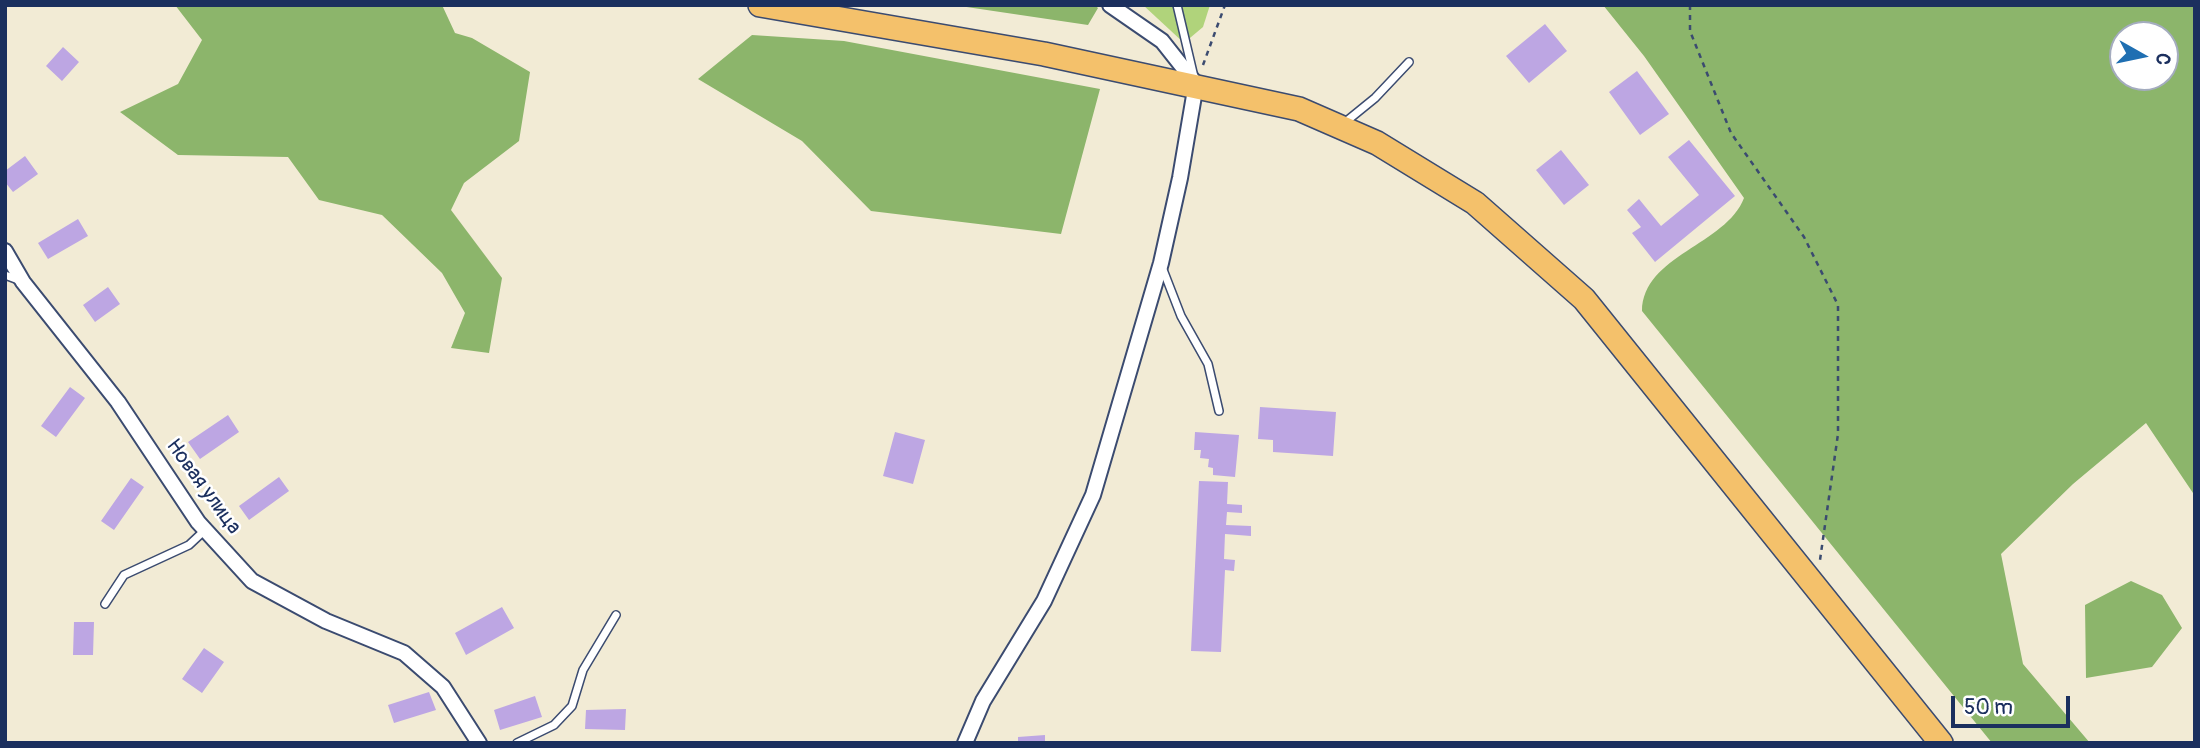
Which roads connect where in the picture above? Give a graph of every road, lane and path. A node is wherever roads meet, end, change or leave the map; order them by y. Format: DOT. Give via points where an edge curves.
graph roads {
  1 [pos="760,5"];
  2 [pos="1110,5"];
  3 [pos="1177,5"];
  4 [pos="1225,5"];
  5 [pos="1690,5"];
  6 [pos="1409,62"];
  7 [pos="1196,84"];
  8 [pos="1339,127"];
  9 [pos="5,251"];
  10 [pos="1161,263"];
  11 [pos="5,275"];
  12 [pos="23,282"];
  13 [pos="1219,411"];
  14 [pos="205,529"];
  15 [pos="1816,587"];
  16 [pos="105,604"];
  17 [pos="616,615"];
  18 [pos="479,743"];
  19 [pos="517,743"];
  20 [pos="965,743"];
  21 [pos="1941,743"];
  1 -- 7 [label="main road"];
  2 -- 7 [label="street" via="1162,41"];
  3 -- 7 [label="lane"];
  4 -- 7 [label="path"];
  5 -- 15 [label="path" via="1690,30 1731,133 1804,237 1838,305 1838,434"];
  6 -- 8 [label="lane"];
  7 -- 8 [label="main road" via="1299,109"];
  7 -- 10 [label="street"];
  8 -- 15 [label="main road" via="1377,143 1475,203 1584,299"];
  9 -- 12 [label="street, Новая улица"];
  10 -- 13 [label="lane" via="1181,316 1208,364"];
  10 -- 20 [label="street" via="1093,495 1044,601 983,701"];
  11 -- 12 [label="lane"];
  12 -- 14 [label="street, Новая улица" via="118,402"];
  14 -- 16 [label="lane" via="189,545 124,575"];
  14 -- 18 [label="street, Новая улица" via="252,581 326,621 404,653 443,687"];
  15 -- 21 [label="main road"];
  17 -- 19 [label="lane" via="583,670 572,706 554,724"];
}
